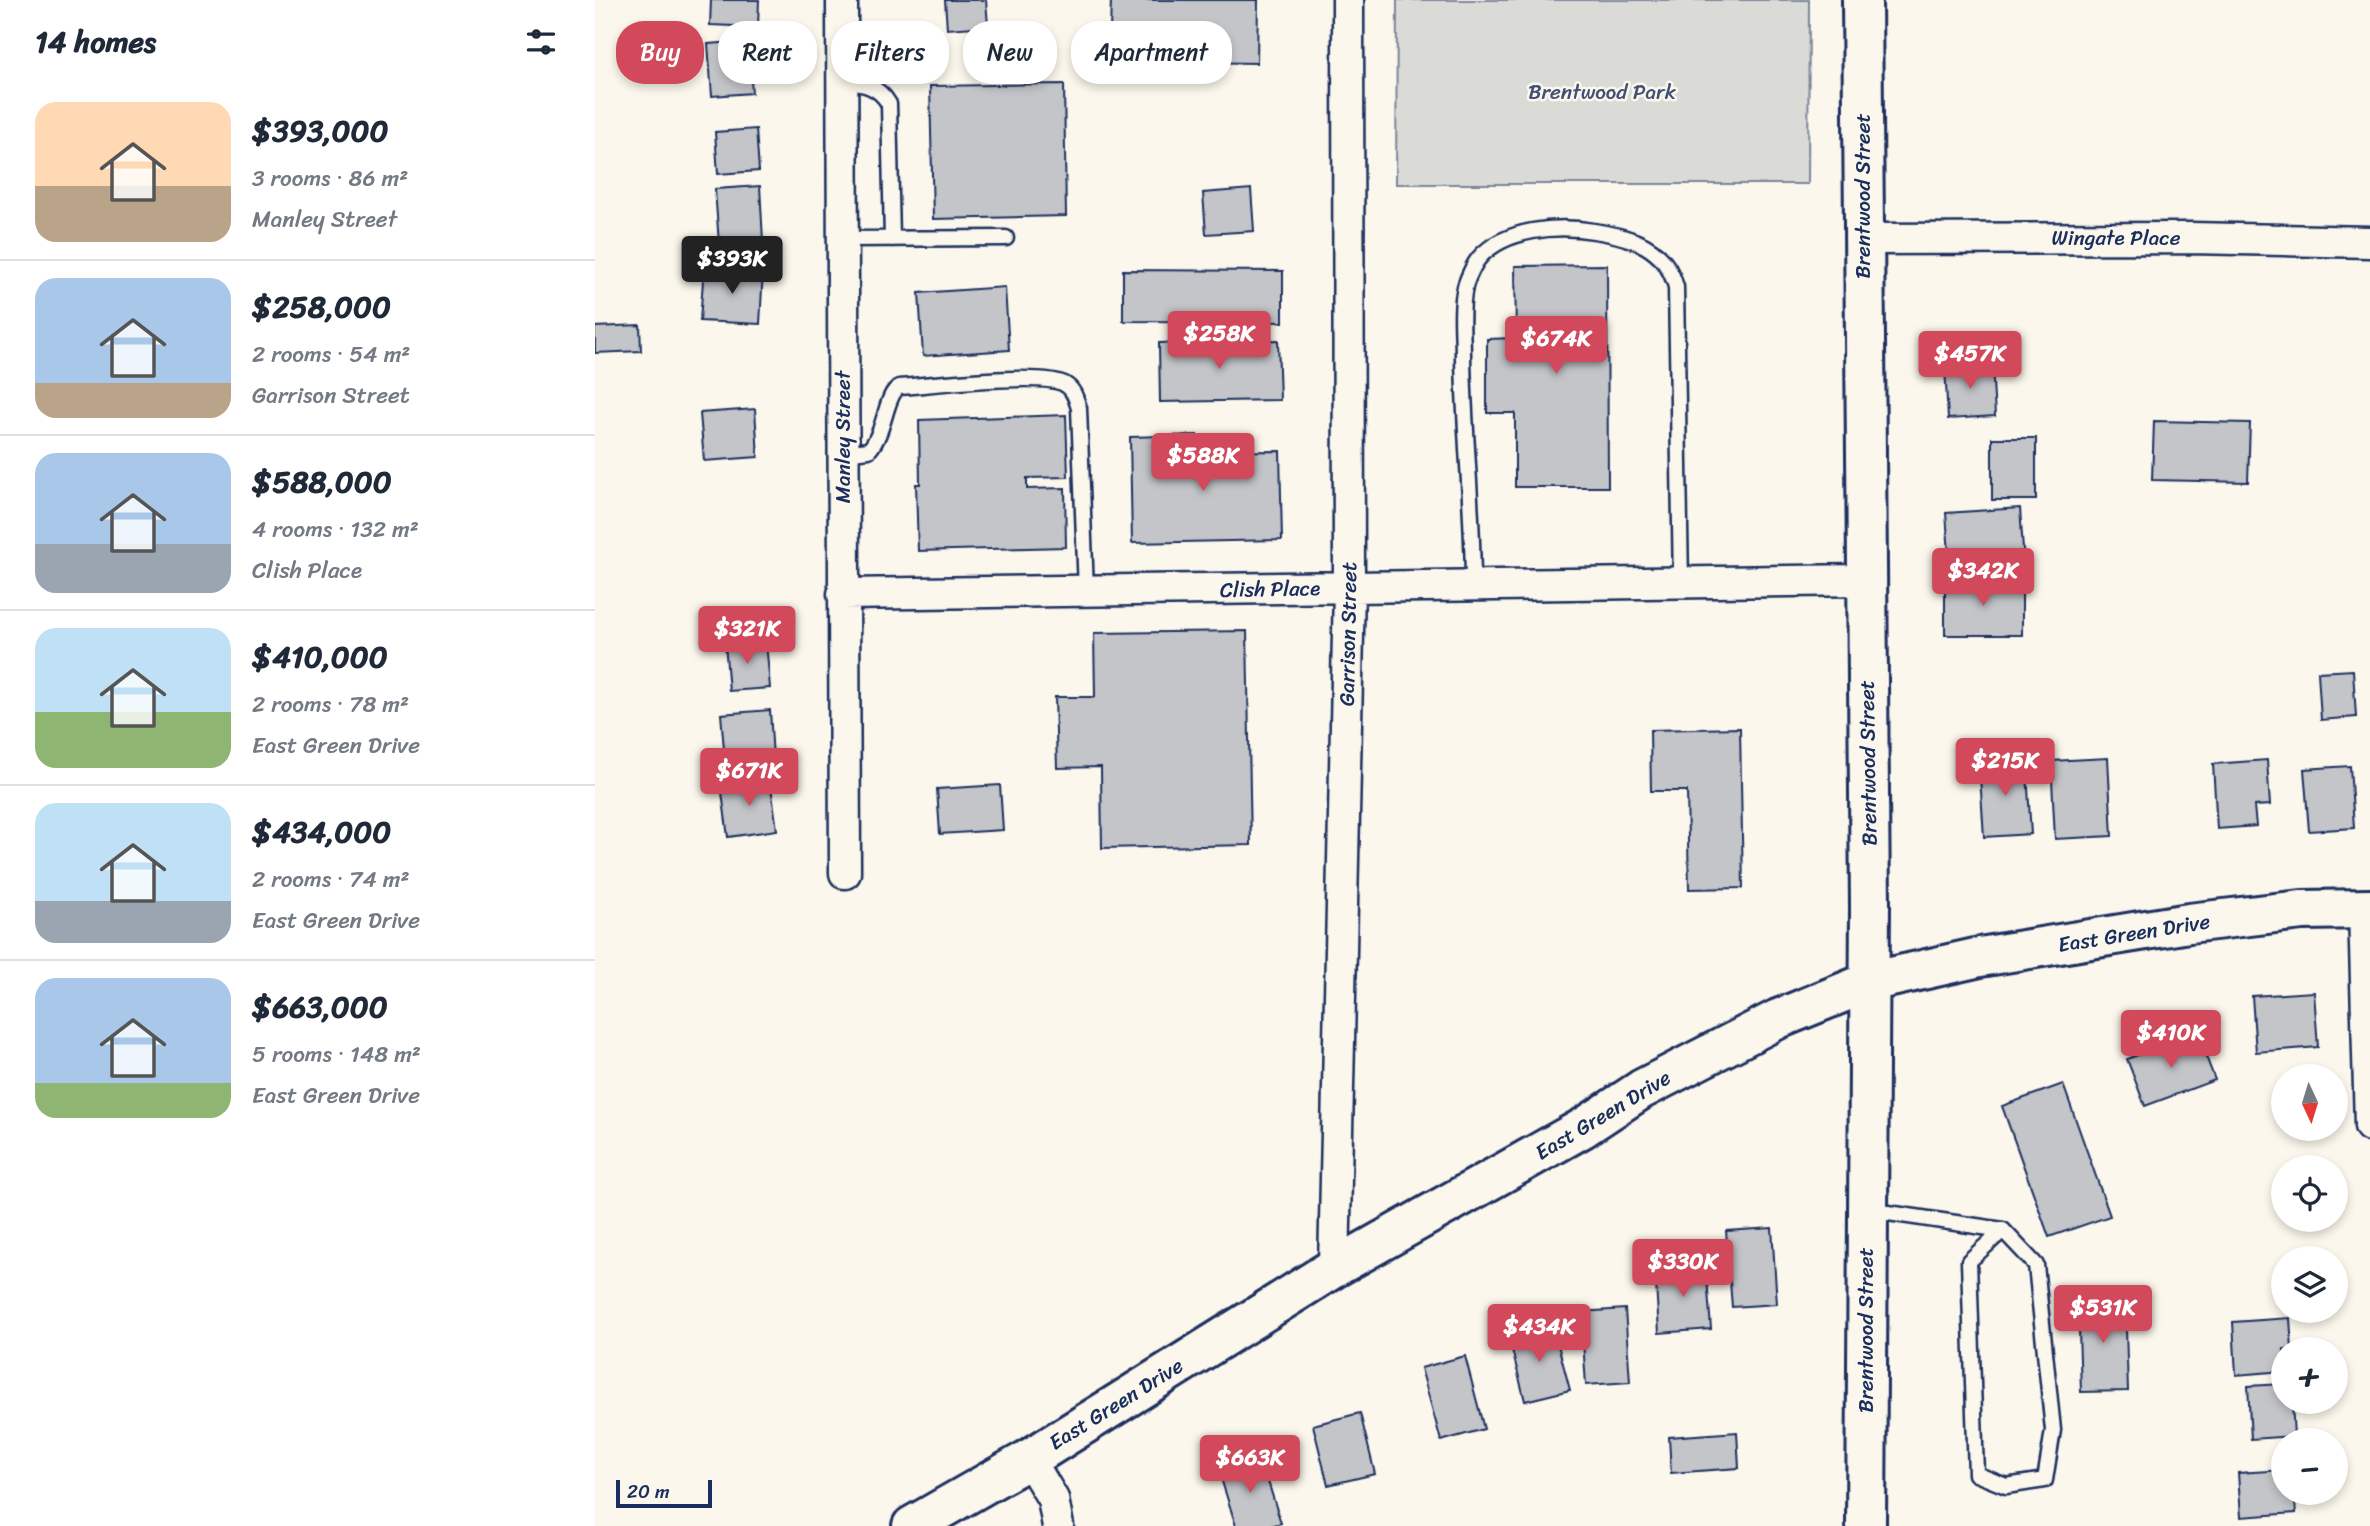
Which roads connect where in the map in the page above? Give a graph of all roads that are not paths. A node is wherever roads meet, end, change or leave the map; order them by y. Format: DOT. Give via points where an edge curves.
graph roads {
  1 [pos="842,0"];
  2 [pos="1347,0"];
  3 [pos="1861,0"];
  4 [pos="842,21"];
  5 [pos="842,84"];
  6 [pos="867,84"];
  7 [pos="1006,238"];
  8 [pos="843,239"];
  9 [pos="892,239"];
  10 [pos="1863,239"];
  11 [pos="2370,242"];
  12 [pos="843,453"];
  13 [pos="1865,580"];
  14 [pos="1681,583"];
  15 [pos="1473,586"];
  16 [pos="1349,588"];
  17 [pos="1086,591"];
  18 [pos="843,594"];
  19 [pos="845,873"];
  20 [pos="2367,909"];
  21 [pos="1869,982"];
  22 [pos="2370,1126"];
  23 [pos="1867,1210"];
  24 [pos="2003,1230"];
  25 [pos="1333,1268"];
  26 [pos="1030,1459"];
  27 [pos="912,1526"];
  28 [pos="1058,1526"];
  29 [pos="1866,1526"];
  1 -- 4 [label="street, Manley Street"];
  2 -- 16 [label="street, Garrison Street"];
  3 -- 10 [label="main road, Brentwood Street"];
  5 -- 8 [label="street, Manley Street"];
  6 -- 9 [label="lane" via="881,91 889,104"];
  7 -- 9 [label="lane"];
  8 -- 9 [label="lane"];
  8 -- 12 [label="street, Manley Street"];
  10 -- 11 [label="street, Wingate Place"];
  10 -- 13 [label="main road, Brentwood Street"];
  12 -- 17 [label="lane" via="869,450 879,440 891,394 899,387 1041,379 1066,385 1079,408"];
  12 -- 18 [label="street, Manley Street"];
  13 -- 14 [label="street, Clish Place"];
  13 -- 21 [label="main road, Brentwood Street"];
  14 -- 15 [label="street, Clish Place"];
  14 -- 15 [label="lane" via="1676,287 1671,268 1630,237 1544,229 1502,241 1478,258 1465,285 1464,387"];
  15 -- 16 [label="street, Clish Place"];
  16 -- 17 [label="street, Clish Place"];
  16 -- 25 [label="street, Garrison Street"];
  17 -- 18 [label="street, Clish Place"];
  18 -- 19 [label="street, Manley Street"];
  20 -- 21 [label="main road, East Green Drive" via="2302,910 2189,923 1980,957"];
  20 -- 22 [label="street"];
  21 -- 23 [label="main road, Brentwood Street"];
  21 -- 25 [label="main road, East Green Drive" via="1779,1019 1642,1089 1583,1128"];
  23 -- 24 [label="lane"];
  23 -- 29 [label="main road, Brentwood Street"];
  24 -- 24 [label="lane" via="1969,1261 1976,1474 2005,1486 2045,1480 2053,1430 2036,1265"];
  25 -- 26 [label="main road, East Green Drive"];
  26 -- 27 [label="main road, East Green Drive"];
  26 -- 28 [label="street" via="1053,1499"];
}
